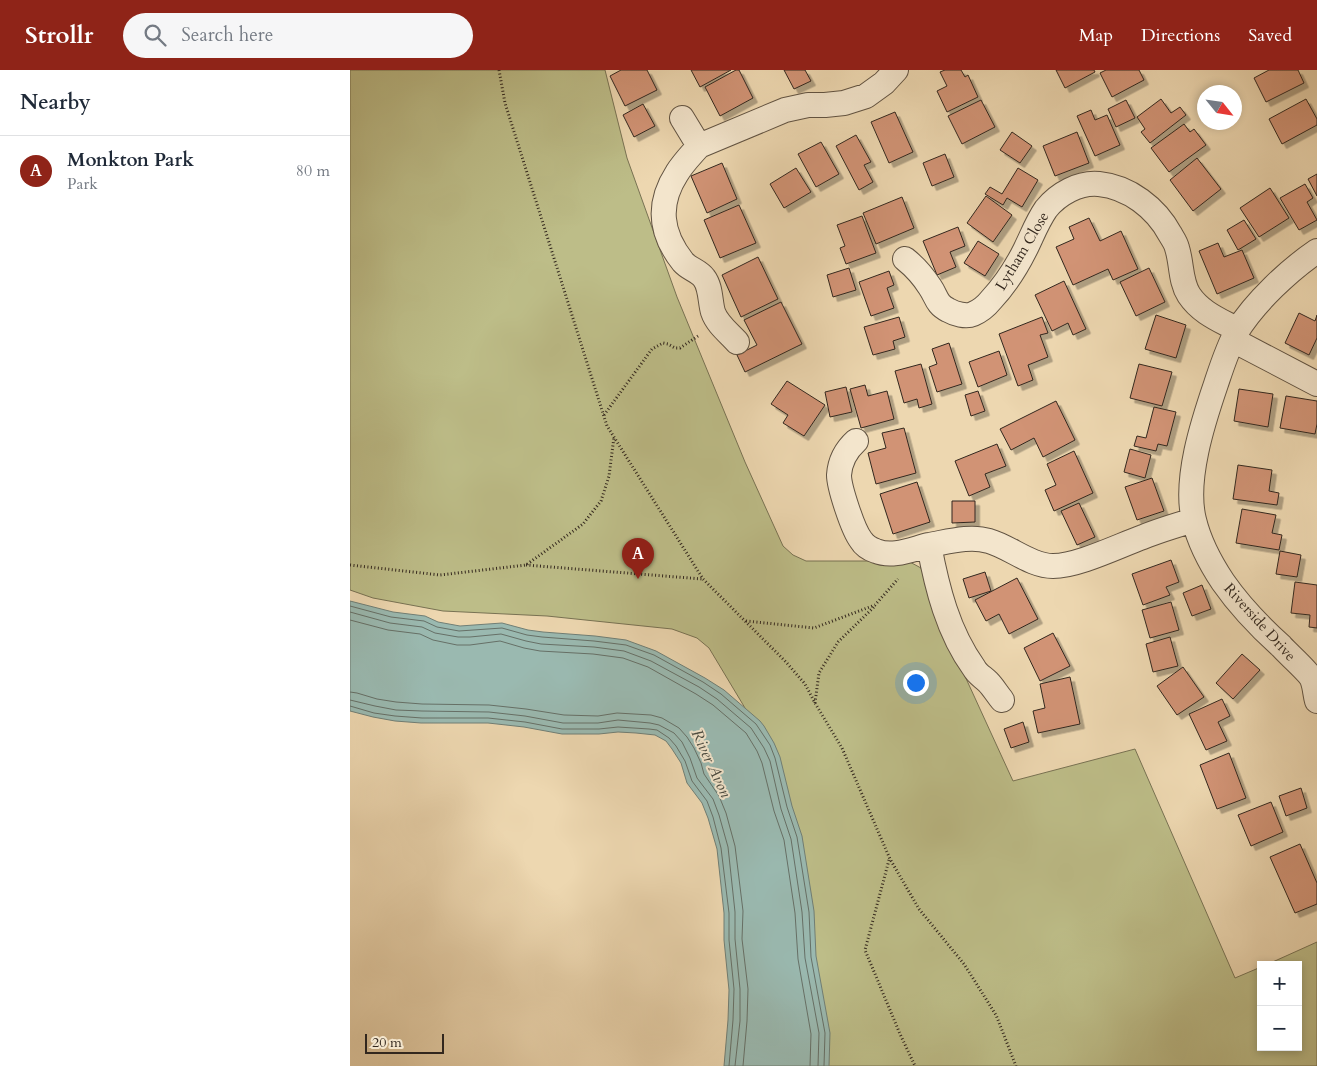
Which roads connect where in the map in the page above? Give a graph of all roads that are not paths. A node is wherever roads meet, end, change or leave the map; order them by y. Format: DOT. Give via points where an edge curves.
graph roads {
  1 [pos="896,70"];
  2 [pos="682,118"];
  3 [pos="699,146"];
  4 [pos="1317,251"];
  5 [pos="905,259"];
  6 [pos="1236,335"];
  7 [pos="737,342"];
  8 [pos="1317,384"];
  9 [pos="856,441"];
  10 [pos="1194,520"];
  11 [pos="928,545"];
  12 [pos="1314,676"];
  13 [pos="1002,700"];
  14 [pos="1317,701"];
  1 -- 3 [label="street" via="866,96 844,103 785,110"];
  2 -- 3 [label="street"];
  3 -- 7 [label="street" via="668,188 664,227 680,257 704,279 716,318"];
  4 -- 6 [label="street, Riverside Drive" via="1268,294"];
  5 -- 6 [label="street, Lytham Close" via="920,272 939,304 960,315 973,315 987,304 1008,278 1046,209 1066,191 1098,184 1131,194 1158,216 1177,247 1188,294 1199,308"];
  6 -- 8 [label="street"];
  6 -- 10 [label="street, Riverside Drive" via="1210,401 1193,469 1191,500"];
  9 -- 11 [label="street" via="844,456 839,476 859,539 865,546 888,554"];
  10 -- 11 [label="street" via="1066,565 1040,564 978,538"];
  10 -- 12 [label="street, Riverside Drive" via="1223,582 1267,633"];
  11 -- 13 [label="street" via="956,636 974,669"];
  12 -- 14 [label="street, Riverside Drive"];
}
